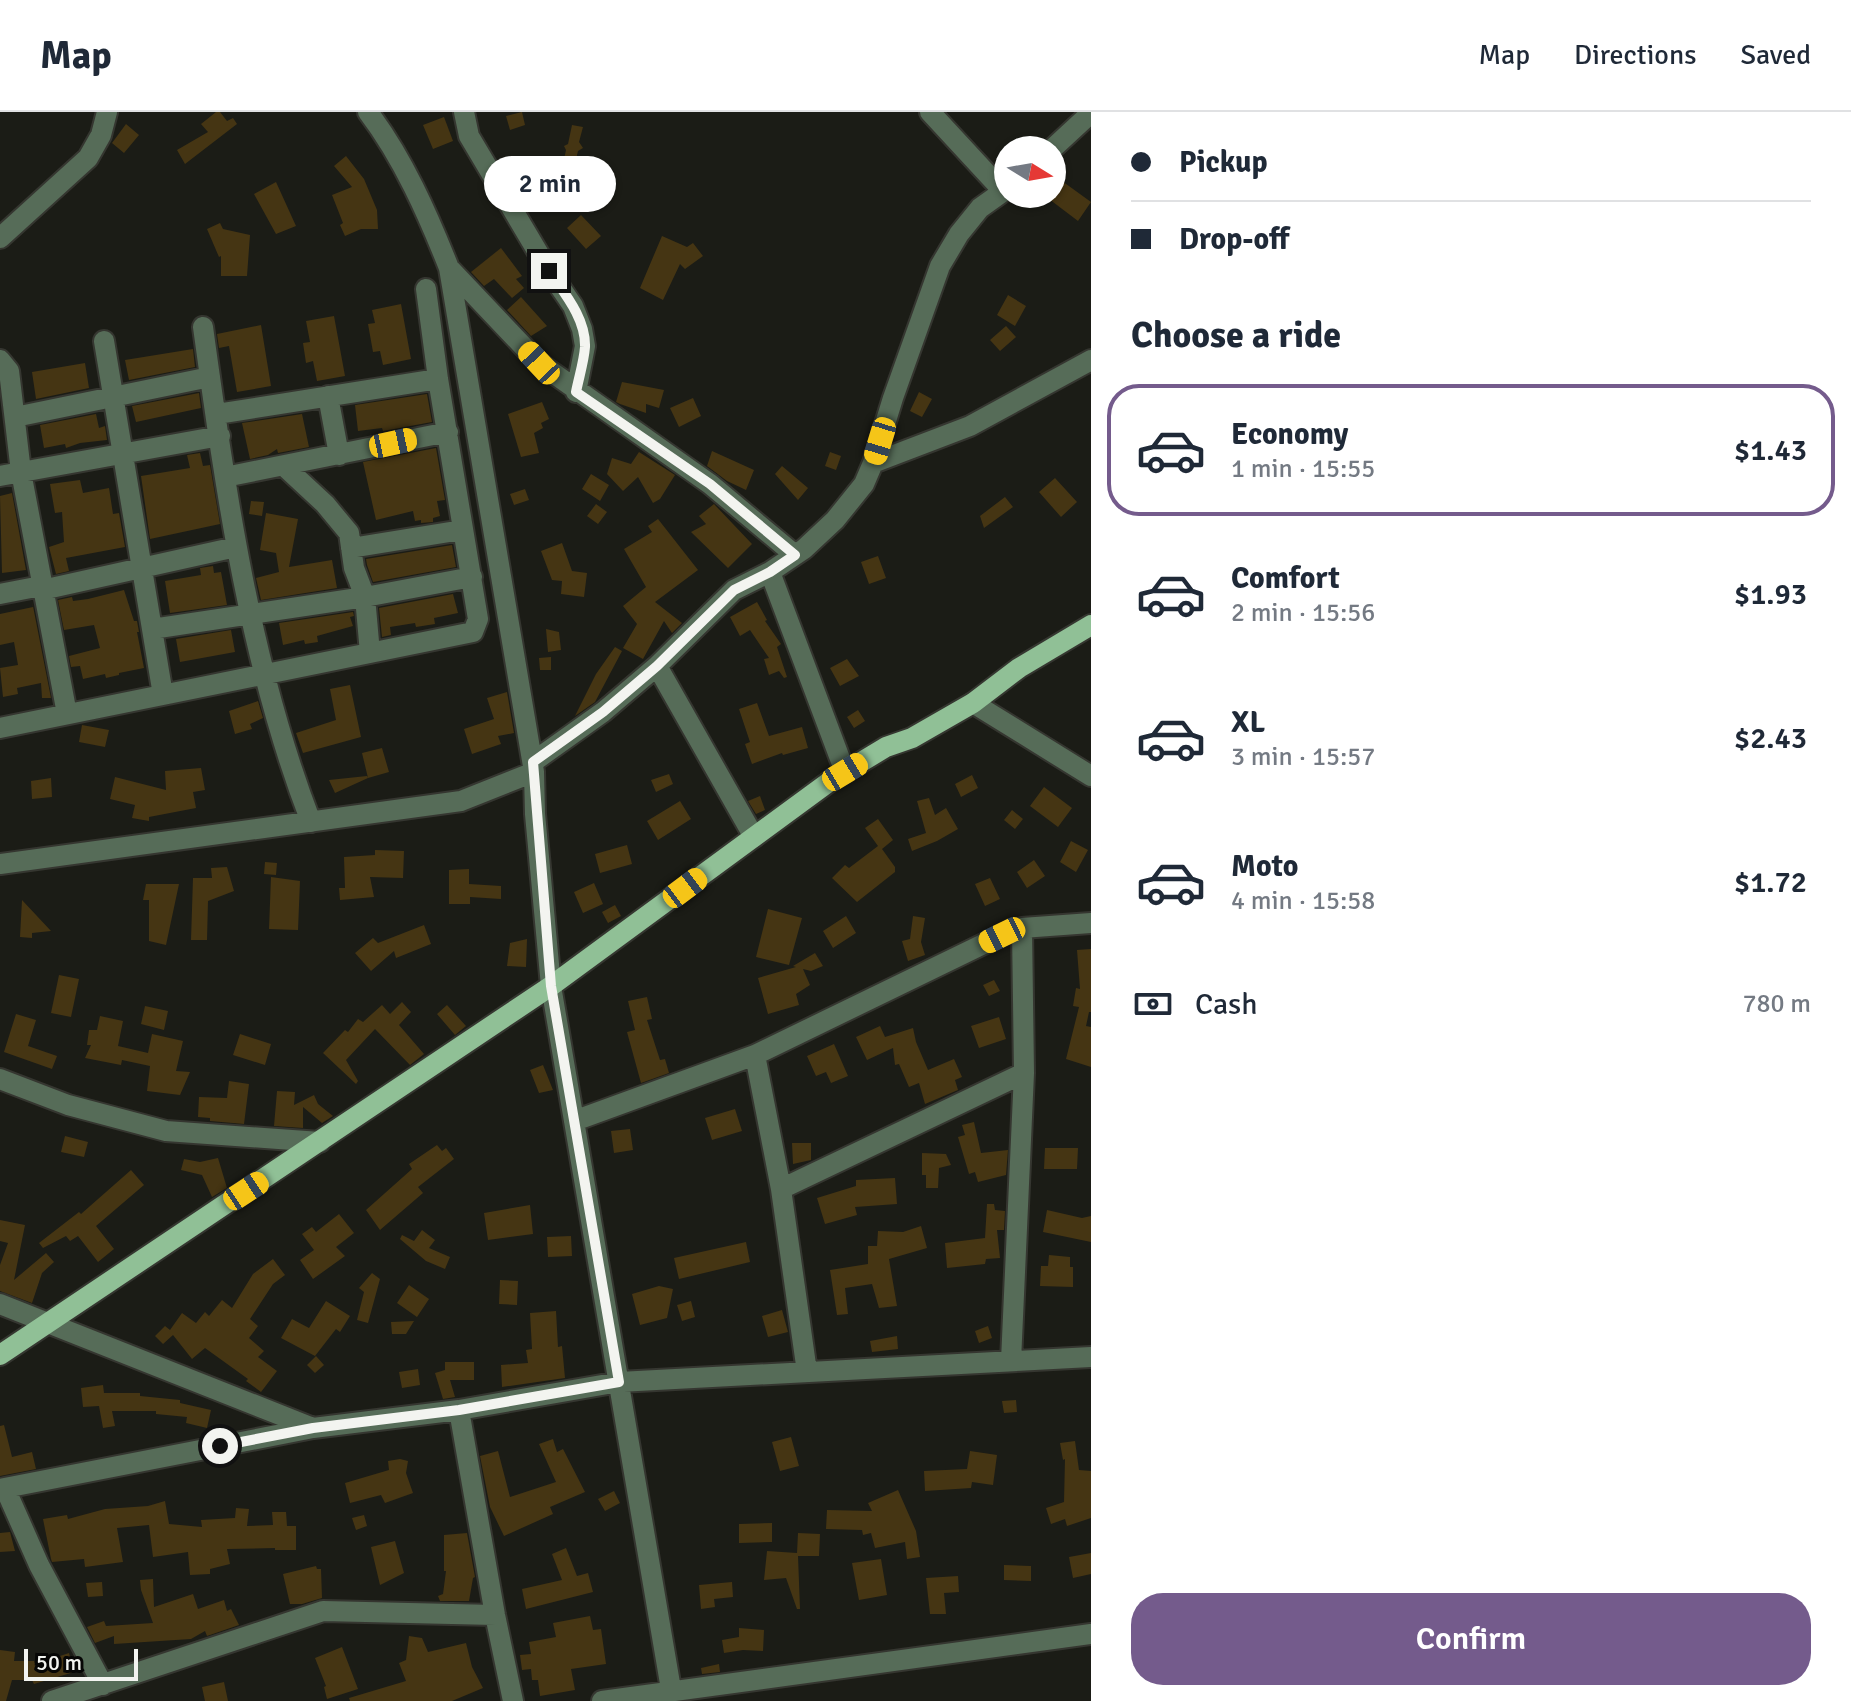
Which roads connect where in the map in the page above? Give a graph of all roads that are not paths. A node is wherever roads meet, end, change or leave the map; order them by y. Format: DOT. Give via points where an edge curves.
graph roads {
  1 [pos="107,112"];
  2 [pos="368,112"];
  3 [pos="464,112"];
  4 [pos="930,112"];
  5 [pos="1091,113"];
  6 [pos="1066,136"];
  7 [pos="994,179"];
  8 [pos="994,198"];
  9 [pos="0,238"];
  10 [pos="449,268"];
  11 [pos="426,289"];
  12 [pos="203,327"];
  13 [pos="104,341"];
  14 [pos="0,360"];
  15 [pos="1091,360"];
  16 [pos="210,377"];
  17 [pos="438,379"];
  18 [pos="576,392"];
  19 [pos="328,396"];
  20 [pos="112,397"];
  21 [pos="217,414"];
  22 [pos="15,417"];
  23 [pos="448,432"];
  24 [pos="220,436"];
  25 [pos="122,454"];
  26 [pos="339,455"];
  27 [pos="873,463"];
  28 [pos="284,466"];
  29 [pos="21,472"];
  30 [pos="0,476"];
  31 [pos="225,477"];
  32 [pos="462,530"];
  33 [pos="236,547"];
  34 [pos="351,548"];
  35 [pos="795,555"];
  36 [pos="141,568"];
  37 [pos="770,572"];
  38 [pos="472,577"];
  39 [pos="41,588"];
  40 [pos="0,594"];
  41 [pos="365,597"];
  42 [pos="250,614"];
  43 [pos="1091,625"];
  44 [pos="152,629"];
  45 [pos="370,653"];
  46 [pos="657,666"];
  47 [pos="265,674"];
  48 [pos="163,695"];
  49 [pos="973,703"];
  50 [pos="67,714"];
  51 [pos="0,728"];
  52 [pos="534,767"];
  53 [pos="845,772"];
  54 [pos="1091,776"];
  55 [pos="311,822"];
  56 [pos="754,837"];
  57 [pos="0,864"];
  58 [pos="1091,923"];
  59 [pos="1022,928"];
  60 [pos="551,986"];
  61 [pos="755,1055"];
  62 [pos="1024,1073"];
  63 [pos="0,1079"];
  64 [pos="574,1121"];
  65 [pos="320,1142"];
  66 [pos="781,1189"];
  67 [pos="0,1304"];
  68 [pos="48,1322"];
  69 [pos="0,1355"];
  70 [pos="1091,1357"];
  71 [pos="1011,1361"];
  72 [pos="807,1372"];
  73 [pos="619,1382"];
  74 [pos="459,1410"];
  75 [pos="313,1428"];
  76 [pos="2,1488"];
  77 [pos="495,1615"];
  78 [pos="1091,1634"];
  79 [pos="103,1685"];
  80 [pos="672,1696"];
  81 [pos="52,1701"];
  82 [pos="513,1701"];
  83 [pos="602,1701"];
  1 -- 9 [label="street" via="88,158"];
  2 -- 10 [label="street" via="409,181"];
  3 -- 18 [label="street" via="469,136 578,317 585,346"];
  4 -- 7 [label="street"];
  5 -- 6 [label="street"];
  8 -- 27 [label="street" via="959,234 940,266"];
  10 -- 18 [label="street" via="539,363"];
  10 -- 52 [label="street"];
  11 -- 17 [label="street"];
  12 -- 16 [label="street"];
  13 -- 20 [label="street"];
  14 -- 22 [label="street" via="9,371"];
  15 -- 27 [label="street" via="970,426"];
  16 -- 20 [label="street"];
  16 -- 21 [label="street"];
  17 -- 19 [label="street"];
  17 -- 23 [label="street"];
  18 -- 35 [label="street" via="710,484"];
  19 -- 21 [label="street"];
  19 -- 26 [label="street"];
  20 -- 22 [label="street"];
  20 -- 25 [label="street"];
  21 -- 24 [label="street"];
  22 -- 29 [label="street"];
  23 -- 26 [label="street"];
  23 -- 32 [label="street"];
  24 -- 25 [label="street"];
  24 -- 31 [label="street"];
  25 -- 29 [label="street"];
  25 -- 36 [label="street"];
  26 -- 28 [label="street"];
  27 -- 35 [label="street" via="864,484 835,520"];
  28 -- 31 [label="street"];
  28 -- 34 [label="street" via="349,533"];
  29 -- 30 [label="street"];
  29 -- 39 [label="street"];
  31 -- 33 [label="street"];
  32 -- 34 [label="street"];
  32 -- 38 [label="street"];
  33 -- 36 [label="street"];
  33 -- 42 [label="street"];
  34 -- 41 [label="street"];
  35 -- 37 [label="street"];
  36 -- 39 [label="street"];
  36 -- 44 [label="street"];
  37 -- 46 [label="street" via="734,590"];
  37 -- 53 [label="street"];
  38 -- 41 [label="street"];
  38 -- 45 [label="street" via="478,619 473,632"];
  39 -- 40 [label="street"];
  39 -- 50 [label="street"];
  41 -- 42 [label="street"];
  41 -- 45 [label="street"];
  42 -- 44 [label="street"];
  42 -- 47 [label="street"];
  43 -- 49 [label="main road"];
  44 -- 48 [label="street"];
  45 -- 47 [label="street"];
  46 -- 52 [label="street"];
  46 -- 56 [label="street"];
  47 -- 48 [label="street"];
  47 -- 55 [label="street"];
  48 -- 50 [label="street"];
  49 -- 53 [label="main road"];
  49 -- 54 [label="street"];
  50 -- 51 [label="street"];
  52 -- 55 [label="street" via="461,801"];
  52 -- 60 [label="street"];
  53 -- 56 [label="main road"];
  55 -- 57 [label="street"];
  56 -- 60 [label="main road"];
  58 -- 59 [label="street"];
  59 -- 61 [label="street"];
  59 -- 62 [label="street"];
  60 -- 64 [label="street"];
  60 -- 65 [label="main road"];
  61 -- 64 [label="street"];
  61 -- 66 [label="street"];
  62 -- 66 [label="street"];
  62 -- 71 [label="street"];
  63 -- 65 [label="street" via="68,1105 166,1131"];
  64 -- 73 [label="street"];
  65 -- 68 [label="main road"];
  66 -- 72 [label="street"];
  67 -- 68 [label="street"];
  68 -- 69 [label="main road"];
  68 -- 75 [label="street"];
  70 -- 71 [label="street"];
  71 -- 72 [label="street"];
  72 -- 73 [label="street"];
  73 -- 74 [label="street"];
  73 -- 80 [label="street"];
  74 -- 75 [label="street"];
  74 -- 77 [label="street"];
  75 -- 76 [label="street"];
  76 -- 79 [label="street"];
  77 -- 79 [label="street" via="323,1611"];
  77 -- 82 [label="street"];
  78 -- 80 [label="street"];
  79 -- 81 [label="street"];
  80 -- 83 [label="street"];
}
